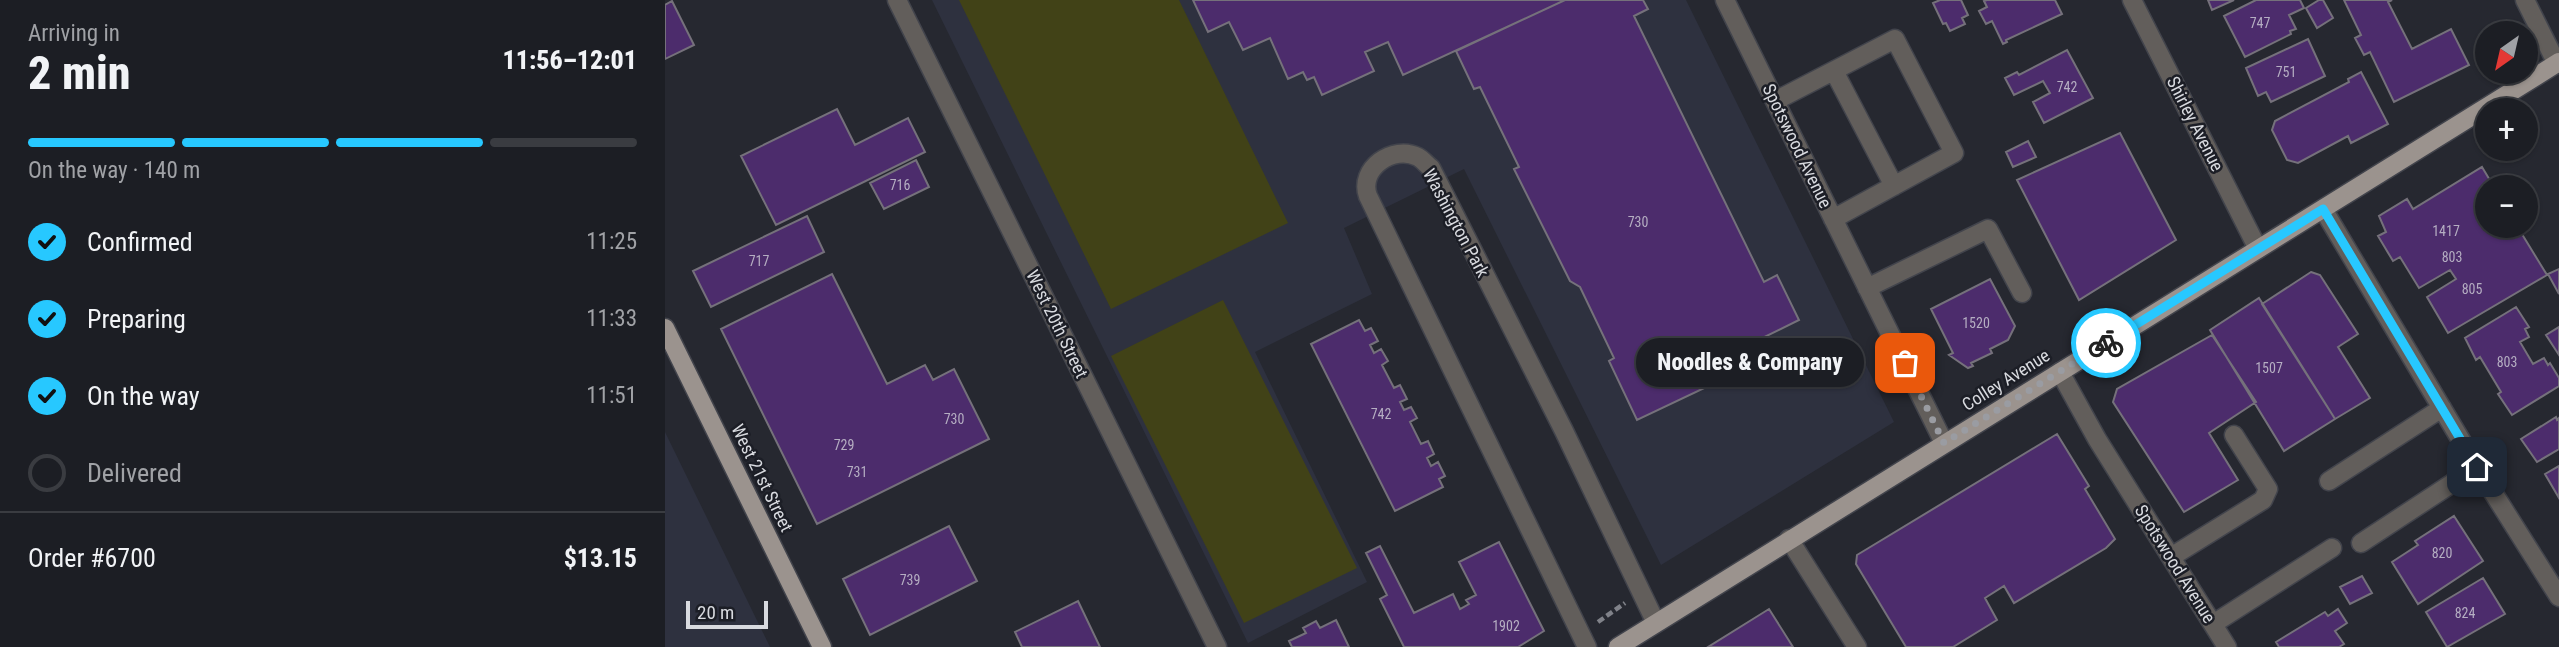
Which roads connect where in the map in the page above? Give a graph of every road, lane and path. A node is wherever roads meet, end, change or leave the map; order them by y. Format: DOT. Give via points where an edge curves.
graph roads {
  1 [pos="897,0"];
  2 [pos="1725,0"];
  3 [pos="2132,0"];
  4 [pos="2525,0"];
  5 [pos="2558,63"];
  6 [pos="1834,71"];
  7 [pos="1775,101"];
  8 [pos="1894,186"];
  9 [pos="2323,209"];
  10 [pos="1833,219"];
  11 [pos="2258,249"];
  12 [pos="1867,288"];
  13 [pos="2022,293"];
  14 [pos="665,328"];
  15 [pos="2060,372"];
  16 [pos="2442,408"];
  17 [pos="2234,435"];
  18 [pos="1944,443"];
  19 [pos="2477,467"];
  20 [pos="2329,481"];
  21 [pos="1789,539"];
  22 [pos="2361,543"];
  23 [pos="2332,548"];
  24 [pos="2171,557"];
  25 [pos="2559,597"];
  26 [pos="1626,602"];
  27 [pos="1656,623"];
  28 [pos="2213,624"];
  29 [pos="1595,625"];
  30 [pos="822,647"];
  31 [pos="1217,647"];
  32 [pos="1587,647"];
  33 [pos="1618,647"];
  34 [pos="1857,647"];
  35 [pos="2227,647"];
  1 -- 31 [label="street, West 20th Street"];
  2 -- 7 [label="street, Spotswood Avenue"];
  3 -- 11 [label="street, Shirley Avenue"];
  4 -- 5 [label="street"];
  5 -- 9 [label="main road, Colley Avenue"];
  6 -- 7 [label="street"];
  6 -- 8 [label="street"];
  6 -- 8 [label="street" via="1895,39 1954,153"];
  7 -- 10 [label="street, Spotswood Avenue"];
  8 -- 10 [label="street"];
  9 -- 11 [label="main road, Colley Avenue"];
  9 -- 16 [label="street"];
  10 -- 12 [label="street, Spotswood Avenue"];
  11 -- 15 [label="main road, Colley Avenue"];
  12 -- 13 [label="street" via="1989,229"];
  12 -- 18 [label="street, Spotswood Avenue"];
  14 -- 30 [label="main road, West 21st Street"];
  15 -- 18 [label="main road, Colley Avenue"];
  15 -- 24 [label="street, Spotswood Avenue"];
  16 -- 19 [label="street"];
  16 -- 20 [label="street"];
  17 -- 24 [label="street" via="2268,489 2263,500"];
  18 -- 21 [label="main road, Colley Avenue"];
  19 -- 22 [label="street"];
  19 -- 25 [label="street"];
  21 -- 27 [label="main road, Colley Avenue"];
  21 -- 34 [label="street"];
  23 -- 28 [label="street"];
  24 -- 28 [label="street, Spotswood Avenue"];
  26 -- 29 [label="path"];
  27 -- 32 [label="street, Washington Park" via="1431,168 1418,157 1394,154 1372,168 1368,197"];
  27 -- 33 [label="main road, Colley Avenue"];
  28 -- 35 [label="street, Spotswood Avenue"];
}
